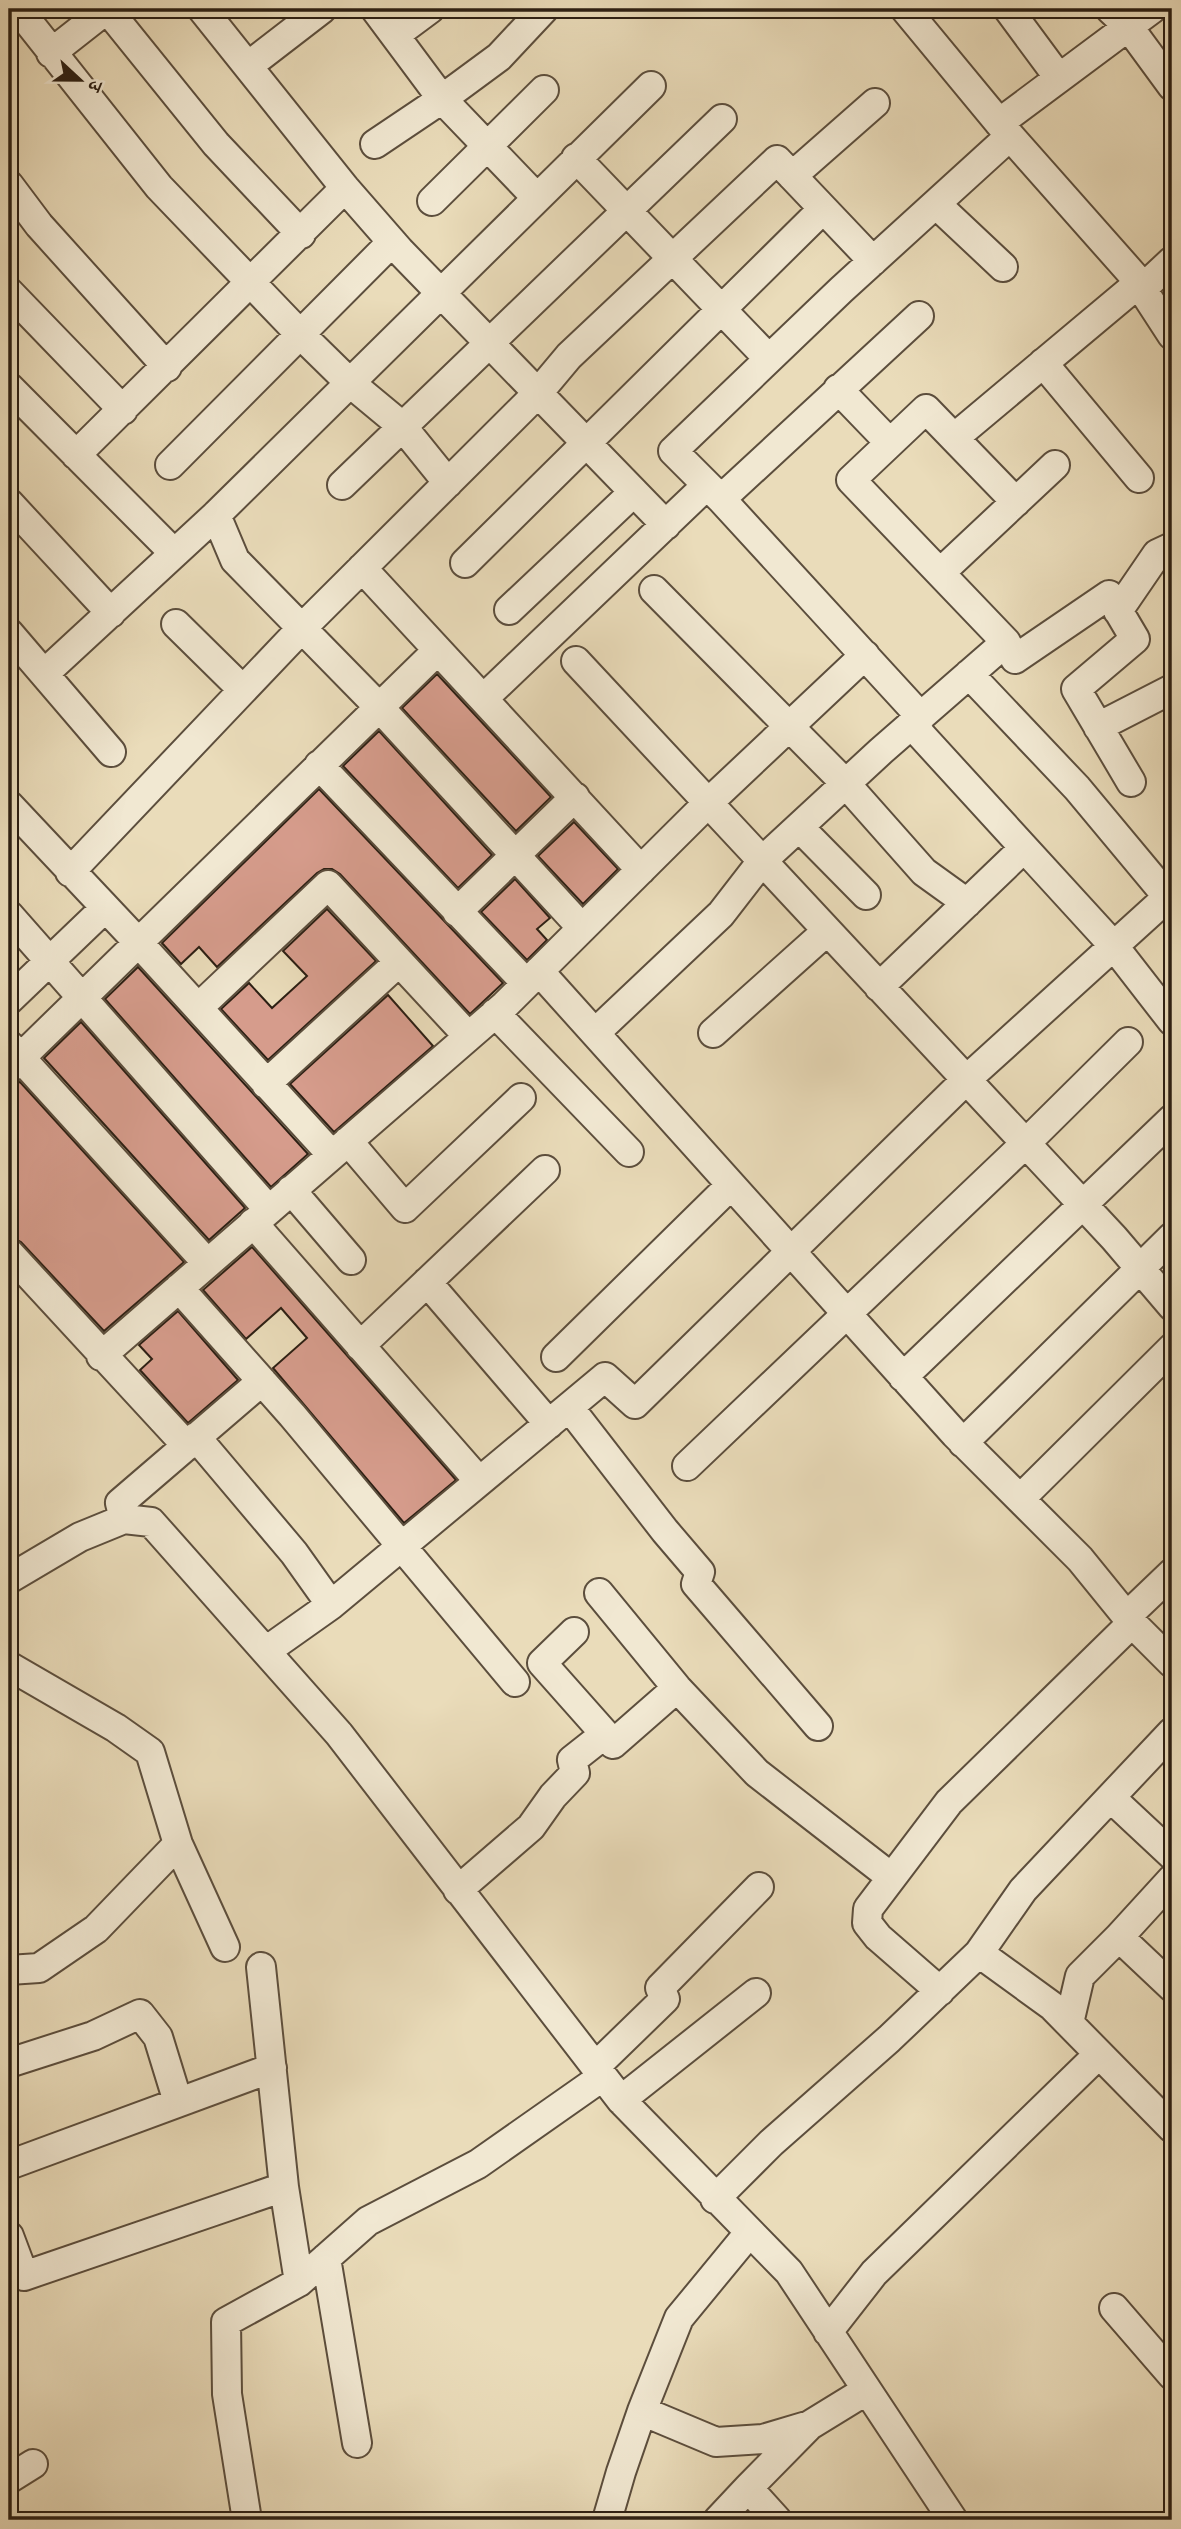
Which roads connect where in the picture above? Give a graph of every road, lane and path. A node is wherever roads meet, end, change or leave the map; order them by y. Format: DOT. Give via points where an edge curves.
graph roads {
  1 [pos="18,9"];
  2 [pos="107,9"];
  3 [pos="202,9"];
  4 [pos="375,9"];
  5 [pos="429,9"];
  6 [pos="544,9"];
  7 [pos="905,9"];
  8 [pos="1008,9"];
  9 [pos="1152,9"];
  10 [pos="304,14"];
  11 [pos="1119,18"];
  12 [pos="395,35"];
  13 [pos="51,53"];
  14 [pos="248,66"];
  15 [pos="1059,78"];
  16 [pos="651,86"];
  17 [pos="1172,86"];
  18 [pos="544,90"];
  19 [pos="442,99"];
  20 [pos="875,103"];
  21 [pos="722,118"];
  22 [pos="1005,130"];
  23 [pos="375,144"];
  24 [pos="487,146"];
  25 [pos="576,158"];
  26 [pos="792,176"];
  27 [pos="9,185"];
  28 [pos="345,188"];
  29 [pos="536,197"];
  30 [pos="432,201"];
  31 [pos="936,204"];
  32 [pos="823,209"];
  33 [pos="626,210"];
  34 [pos="301,234"];
  35 [pos="392,242"];
  36 [pos="673,258"];
  37 [pos="873,261"];
  38 [pos="1172,261"];
  39 [pos="1003,267"];
  40 [pos="251,281"];
  41 [pos="1141,286"];
  42 [pos="9,292"];
  43 [pos="440,292"];
  44 [pos="721,309"];
  45 [pos="919,316"];
  46 [pos="300,334"];
  47 [pos="1172,335"];
  48 [pos="489,342"];
  49 [pos="769,359"];
  50 [pos="1043,363"];
  51 [pos="167,367"];
  52 [pos="349,382"];
  53 [pos="9,387"];
  54 [pos="838,389"];
  55 [pos="538,393"];
  56 [pos="123,410"];
  57 [pos="402,426"];
  58 [pos="954,438"];
  59 [pos="586,443"];
  60 [pos="890,443"];
  61 [pos="76,455"];
  62 [pos="170,465"];
  63 [pos="1055,465"];
  64 [pos="1139,478"];
  65 [pos="448,483"];
  66 [pos="342,485"];
  67 [pos="634,492"];
  68 [pos="714,492"];
  69 [pos="1016,502"];
  70 [pos="9,503"];
  71 [pos="216,515"];
  72 [pos="666,525"];
  73 [pos="1172,547"];
  74 [pos="174,554"];
  75 [pos="465,562"];
  76 [pos="362,568"];
  77 [pos="940,573"];
  78 [pos="654,590"];
  79 [pos="509,610"];
  80 [pos="1118,611"];
  81 [pos="110,613"];
  82 [pos="176,624"];
  83 [pos="302,628"];
  84 [pos="9,633"];
  85 [pos="1006,642"];
  86 [pos="437,651"];
  87 [pos="865,656"];
  88 [pos="576,661"];
  89 [pos="45,673"];
  90 [pos="969,674"];
  91 [pos="1172,689"];
  92 [pos="243,690"];
  93 [pos="484,698"];
  94 [pos="379,707"];
  95 [pos="916,720"];
  96 [pos="1098,727"];
  97 [pos="789,728"];
  98 [pos="111,752"];
  99 [pos="319,765"];
  100 [pos="1131,782"];
  101 [pos="846,784"];
  102 [pos="575,797"];
  103 [pos="708,803"];
  104 [pos="9,804"];
  105 [pos="799,827"];
  106 [pos="1024,848"];
  107 [pos="516,856"];
  108 [pos="762,861"];
  109 [pos="641,870"];
  110 [pos="70,872"];
  111 [pos="866,895"];
  112 [pos="1171,897"];
  113 [pos="967,903"];
  114 [pos="105,908"];
  115 [pos="457,912"];
  116 [pos="9,915"];
  117 [pos="582,928"];
  118 [pos="827,931"];
  119 [pos="137,941"];
  120 [pos="1113,945"];
  121 [pos="50,960"];
  122 [pos="399,962"];
  123 [pos="532,977"];
  124 [pos="880,987"];
  125 [pos="82,995"];
  126 [pos="9,1000"];
  127 [pos="198,1009"];
  128 [pos="495,1013"];
  129 [pos="1172,1021"];
  130 [pos="594,1033"];
  131 [pos="713,1033"];
  132 [pos="468,1036"];
  133 [pos="1128,1042"];
  134 [pos="12,1057"];
  135 [pos="966,1080"];
  136 [pos="267,1084"];
  137 [pos="521,1098"];
  138 [pos="1172,1119"];
  139 [pos="1026,1143"];
  140 [pos="340,1148"];
  141 [pos="629,1152"];
  142 [pos="545,1170"];
  143 [pos="731,1185"];
  144 [pos="291,1190"];
  145 [pos="1082,1204"];
  146 [pos="261,1216"];
  147 [pos="1172,1237"];
  148 [pos="790,1250"];
  149 [pos="9,1253"];
  150 [pos="351,1260"];
  151 [pos="207,1263"];
  152 [pos="1140,1268"];
  153 [pos="427,1282"];
  154 [pos="179,1288"];
  155 [pos="1172,1306"];
  156 [pos="846,1313"];
  157 [pos="360,1346"];
  158 [pos="1172,1348"];
  159 [pos="101,1356"];
  160 [pos="556,1357"];
  161 [pos="903,1377"];
  162 [pos="262,1381"];
  163 [pos="559,1415"];
  164 [pos="191,1442"];
  165 [pos="963,1443"];
  166 [pos="687,1466"];
  167 [pos="479,1482"];
  168 [pos="1020,1499"];
  169 [pos="124,1519"];
  170 [pos="401,1546"];
  171 [pos="1172,1573"];
  172 [pos="9,1579"];
  173 [pos="599,1592"];
  174 [pos="331,1605"];
  175 [pos="1129,1619"];
  176 [pos="574,1632"];
  177 [pos="266,1651"];
  178 [pos="1172,1662"];
  179 [pos="9,1666"];
  180 [pos="515,1682"];
  181 [pos="677,1689"];
  182 [pos="818,1726"];
  183 [pos="1172,1732"];
  184 [pos="605,1734"];
  185 [pos="1111,1798"];
  186 [pos="178,1844"];
  187 [pos="1172,1855"];
  188 [pos="891,1877"];
  189 [pos="1172,1879"];
  190 [pos="759,1887"];
  191 [pos="458,1890"];
  192 [pos="1119,1937"];
  193 [pos="225,1947"];
  194 [pos="979,1953"];
  195 [pos="261,1967"];
  196 [pos="9,1970"];
  197 [pos="1172,1987"];
  198 [pos="940,1991"];
  199 [pos="756,1993"];
  200 [pos="1069,2023"];
  201 [pos="1099,2054"];
  202 [pos="9,2063"];
  203 [pos="272,2068"];
  204 [pos="599,2072"];
  205 [pos="621,2101"];
  206 [pos="178,2102"];
  207 [pos="1172,2127"];
  208 [pos="9,2165"];
  209 [pos="284,2187"];
  210 [pos="715,2199"];
  211 [pos="750,2233"];
  212 [pos="9,2236"];
  213 [pos="326,2258"];
  214 [pos="16,2278"];
  215 [pos="299,2282"];
  216 [pos="1114,2308"];
  217 [pos="828,2332"];
  218 [pos="1172,2375"];
  219 [pos="867,2390"];
  220 [pos="642,2411"];
  221 [pos="810,2425"];
  222 [pos="357,2443"];
  223 [pos="33,2464"];
  224 [pos="9,2479"];
  225 [pos="748,2488"];
  226 [pos="247,2520"];
  227 [pos="607,2520"];
  228 [pos="718,2520"];
  229 [pos="777,2520"];
  230 [pos="953,2520"];
  1 -- 13 [label="street"];
  2 -- 13 [label="street"];
  2 -- 34 [label="street" via="216,144"];
  3 -- 14 [label="street"];
  4 -- 12 [label="street"];
  5 -- 12 [label="street"];
  6 -- 19 [label="street" via="499,57"];
  7 -- 22 [label="street"];
  8 -- 15 [label="street"];
  9 -- 11 [label="street"];
  10 -- 14 [label="street"];
  11 -- 15 [label="street"];
  11 -- 17 [label="street"];
  12 -- 19 [label="street"];
  13 -- 40 [label="street" via="159,187"];
  14 -- 28 [label="street"];
  15 -- 22 [label="street"];
  16 -- 25 [label="street"];
  18 -- 24 [label="street"];
  19 -- 23 [label="street"];
  19 -- 24 [label="street"];
  20 -- 26 [label="street"];
  21 -- 33 [label="street"];
  22 -- 31 [label="street"];
  22 -- 41 [label="street"];
  24 -- 29 [label="street"];
  24 -- 30 [label="street"];
  25 -- 29 [label="street"];
  25 -- 33 [label="street"];
  26 -- 32 [label="street"];
  26 -- 36 [label="street" via="777,160"];
  27 -- 51 [label="street" via="39,225"];
  28 -- 34 [label="street"];
  28 -- 35 [label="street"];
  29 -- 43 [label="street"];
  31 -- 37 [label="street"];
  31 -- 39 [label="street"];
  32 -- 37 [label="street"];
  32 -- 44 [label="street"];
  33 -- 36 [label="street"];
  33 -- 48 [label="street"];
  34 -- 40 [label="street"];
  35 -- 43 [label="street"];
  35 -- 46 [label="street"];
  36 -- 44 [label="street"];
  36 -- 55 [label="street" via="569,356"];
  37 -- 49 [label="street"];
  38 -- 41 [label="street"];
  40 -- 46 [label="street"];
  40 -- 51 [label="street"];
  41 -- 47 [label="street"];
  41 -- 50 [label="street"];
  42 -- 56 [label="street"];
  43 -- 48 [label="street"];
  43 -- 52 [label="street"];
  44 -- 49 [label="street"];
  44 -- 59 [label="street"];
  45 -- 54 [label="street"];
  46 -- 52 [label="street"];
  46 -- 62 [label="street"];
  48 -- 55 [label="street"];
  48 -- 57 [label="street"];
  49 -- 68 [label="street" via="673,451"];
  50 -- 58 [label="street"];
  50 -- 64 [label="street"];
  51 -- 56 [label="street"];
  52 -- 57 [label="street"];
  52 -- 71 [label="street"];
  53 -- 61 [label="street"];
  54 -- 60 [label="street"];
  54 -- 68 [label="street"];
  55 -- 59 [label="street"];
  55 -- 65 [label="street"];
  56 -- 61 [label="street"];
  57 -- 65 [label="street"];
  57 -- 66 [label="street"];
  58 -- 60 [label="street" via="926,409"];
  58 -- 69 [label="street"];
  59 -- 67 [label="street"];
  59 -- 75 [label="street"];
  60 -- 77 [label="street" via="850,480"];
  61 -- 74 [label="street"];
  63 -- 69 [label="street"];
  65 -- 76 [label="street"];
  67 -- 72 [label="street"];
  67 -- 79 [label="street"];
  68 -- 72 [label="street"];
  68 -- 87 [label="street"];
  69 -- 77 [label="street"];
  70 -- 81 [label="street"];
  71 -- 74 [label="street"];
  71 -- 83 [label="street" via="235,560"];
  72 -- 93 [label="street"];
  73 -- 80 [label="street" via="1157,554"];
  74 -- 81 [label="street"];
  76 -- 83 [label="street"];
  76 -- 86 [label="street"];
  77 -- 85 [label="street"];
  78 -- 97 [label="street"];
  80 -- 85 [label="street" via="1109,595 1015,659"];
  80 -- 96 [label="street" via="1135,639 1076,690"];
  81 -- 89 [label="street"];
  82 -- 92 [label="street"];
  83 -- 92 [label="street"];
  83 -- 94 [label="street"];
  84 -- 89 [label="street"];
  85 -- 90 [label="street"];
  86 -- 93 [label="street"];
  86 -- 94 [label="street"];
  87 -- 95 [label="street"];
  87 -- 97 [label="street"];
  88 -- 103 [label="street"];
  89 -- 98 [label="street"];
  90 -- 95 [label="street"];
  90 -- 112 [label="street" via="1077,788"];
  91 -- 96 [label="street"];
  92 -- 110 [label="street"];
  93 -- 102 [label="street"];
  94 -- 99 [label="street"];
  94 -- 107 [label="street"];
  95 -- 101 [label="street"];
  95 -- 106 [label="street"];
  96 -- 100 [label="street"];
  97 -- 101 [label="street"];
  97 -- 103 [label="street"];
  99 -- 115 [label="street"];
  99 -- 119 [label="street"];
  101 -- 105 [label="street"];
  101 -- 113 [label="street" via="924,872"];
  102 -- 107 [label="street"];
  102 -- 109 [label="street"];
  103 -- 108 [label="street"];
  103 -- 109 [label="street"];
  104 -- 110 [label="street"];
  105 -- 108 [label="street"];
  105 -- 111 [label="street"];
  106 -- 113 [label="street"];
  106 -- 120 [label="street"];
  107 -- 115 [label="street"];
  107 -- 117 [label="street"];
  108 -- 118 [label="street"];
  108 -- 130 [label="street" via="721,914"];
  109 -- 117 [label="street"];
  110 -- 114 [label="street"];
  112 -- 120 [label="street"];
  113 -- 124 [label="street"];
  114 -- 119 [label="street"];
  114 -- 121 [label="street"];
  115 -- 123 [label="street"];
  116 -- 121 [label="street"];
  117 -- 123 [label="street"];
  118 -- 124 [label="street"];
  118 -- 131 [label="street"];
  119 -- 125 [label="street"];
  119 -- 127 [label="street"];
  120 -- 129 [label="street"];
  120 -- 135 [label="street"];
  121 -- 125 [label="street"];
  121 -- 126 [label="street"];
  122 -- 127 [label="street" via="328,886"];
  122 -- 132 [label="street"];
  122 -- 136 [label="street"];
  123 -- 128 [label="street"];
  123 -- 130 [label="street"];
  124 -- 135 [label="street"];
  125 -- 134 [label="street"];
  125 -- 146 [label="street"];
  127 -- 136 [label="street"];
  128 -- 132 [label="street"];
  128 -- 141 [label="street"];
  130 -- 143 [label="street"];
  132 -- 140 [label="street"];
  133 -- 139 [label="street"];
  134 -- 151 [label="street"];
  135 -- 139 [label="street"];
  135 -- 148 [label="street"];
  136 -- 140 [label="street"];
  137 -- 140 [label="street" via="405,1208"];
  138 -- 145 [label="street"];
  139 -- 145 [label="street"];
  139 -- 156 [label="street"];
  140 -- 144 [label="street"];
  142 -- 153 [label="street"];
  143 -- 148 [label="street"];
  143 -- 160 [label="street"];
  144 -- 146 [label="street"];
  144 -- 150 [label="street"];
  145 -- 152 [label="street"];
  145 -- 161 [label="street"];
  146 -- 151 [label="street"];
  146 -- 157 [label="street"];
  147 -- 152 [label="street"];
  148 -- 156 [label="street"];
  148 -- 163 [label="street" via="635,1404 606,1377"];
  149 -- 159 [label="street"];
  151 -- 154 [label="street"];
  152 -- 155 [label="street"];
  152 -- 165 [label="street"];
  153 -- 157 [label="street"];
  153 -- 163 [label="street"];
  154 -- 159 [label="street"];
  154 -- 162 [label="street"];
  156 -- 161 [label="street"];
  156 -- 166 [label="street"];
  157 -- 167 [label="street"];
  158 -- 168 [label="street"];
  159 -- 164 [label="street"];
  161 -- 165 [label="street"];
  162 -- 164 [label="street"];
  162 -- 170 [label="street"];
  163 -- 167 [label="street"];
  163 -- 182 [label="street" via="700,1572 696,1584"];
  164 -- 169 [label="street" via="120,1503"];
  164 -- 174 [label="street" via="294,1553"];
  165 -- 168 [label="street"];
  167 -- 170 [label="street"];
  168 -- 175 [label="street" via="1080,1559"];
  169 -- 172 [label="street" via="80,1537"];
  169 -- 177 [label="street" via="151,1522"];
  170 -- 174 [label="street"];
  170 -- 180 [label="street"];
  171 -- 175 [label="street"];
  173 -- 181 [label="street"];
  174 -- 177 [label="street"];
  175 -- 178 [label="street"];
  175 -- 188 [label="street" via="949,1802"];
  176 -- 184 [label="street" via="542,1663"];
  177 -- 191 [label="street" via="339,1734"];
  179 -- 186 [label="street" via="150,1752"];
  181 -- 184 [label="street" via="613,1744"];
  181 -- 188 [label="street" via="757,1773"];
  183 -- 185 [label="street"];
  184 -- 191 [label="street" via="572,1760 575,1773 530,1827"];
  185 -- 187 [label="street"];
  185 -- 194 [label="street" via="1023,1890"];
  186 -- 193 [label="street"];
  186 -- 196 [label="street" via="96,1929 39,1968"];
  188 -- 198 [label="street" via="867,1909 867,1923"];
  189 -- 192 [label="street"];
  190 -- 204 [label="street" via="660,1988 666,1999"];
  191 -- 204 [label="street"];
  192 -- 197 [label="street"];
  192 -- 200 [label="street" via="1080,1976"];
  194 -- 198 [label="street"];
  194 -- 200 [label="street"];
  195 -- 203 [label="street"];
  198 -- 210 [label="street"];
  199 -- 205 [label="street"];
  200 -- 201 [label="street"];
  201 -- 207 [label="street"];
  201 -- 217 [label="street" via="874,2273"];
  202 -- 206 [label="street" via="93,2036 140,2014 158,2037"];
  203 -- 206 [label="street"];
  203 -- 209 [label="street"];
  204 -- 205 [label="street"];
  204 -- 213 [label="street" via="478,2164 368,2221"];
  205 -- 210 [label="street"];
  206 -- 208 [label="street"];
  209 -- 214 [label="street"];
  209 -- 215 [label="street"];
  210 -- 211 [label="street"];
  211 -- 217 [label="street" via="789,2272"];
  211 -- 220 [label="street" via="680,2318"];
  212 -- 214 [label="street"];
  213 -- 215 [label="street"];
  213 -- 222 [label="street"];
  215 -- 226 [label="street" via="226,2322 227,2394"];
  216 -- 218 [label="street"];
  217 -- 219 [label="street"];
  219 -- 221 [label="street"];
  219 -- 230 [label="street"];
  220 -- 221 [label="street" via="716,2442 763,2439"];
  220 -- 227 [label="street"];
  221 -- 225 [label="street"];
  223 -- 224 [label="street"];
  225 -- 228 [label="street"];
  225 -- 229 [label="street"];
}
